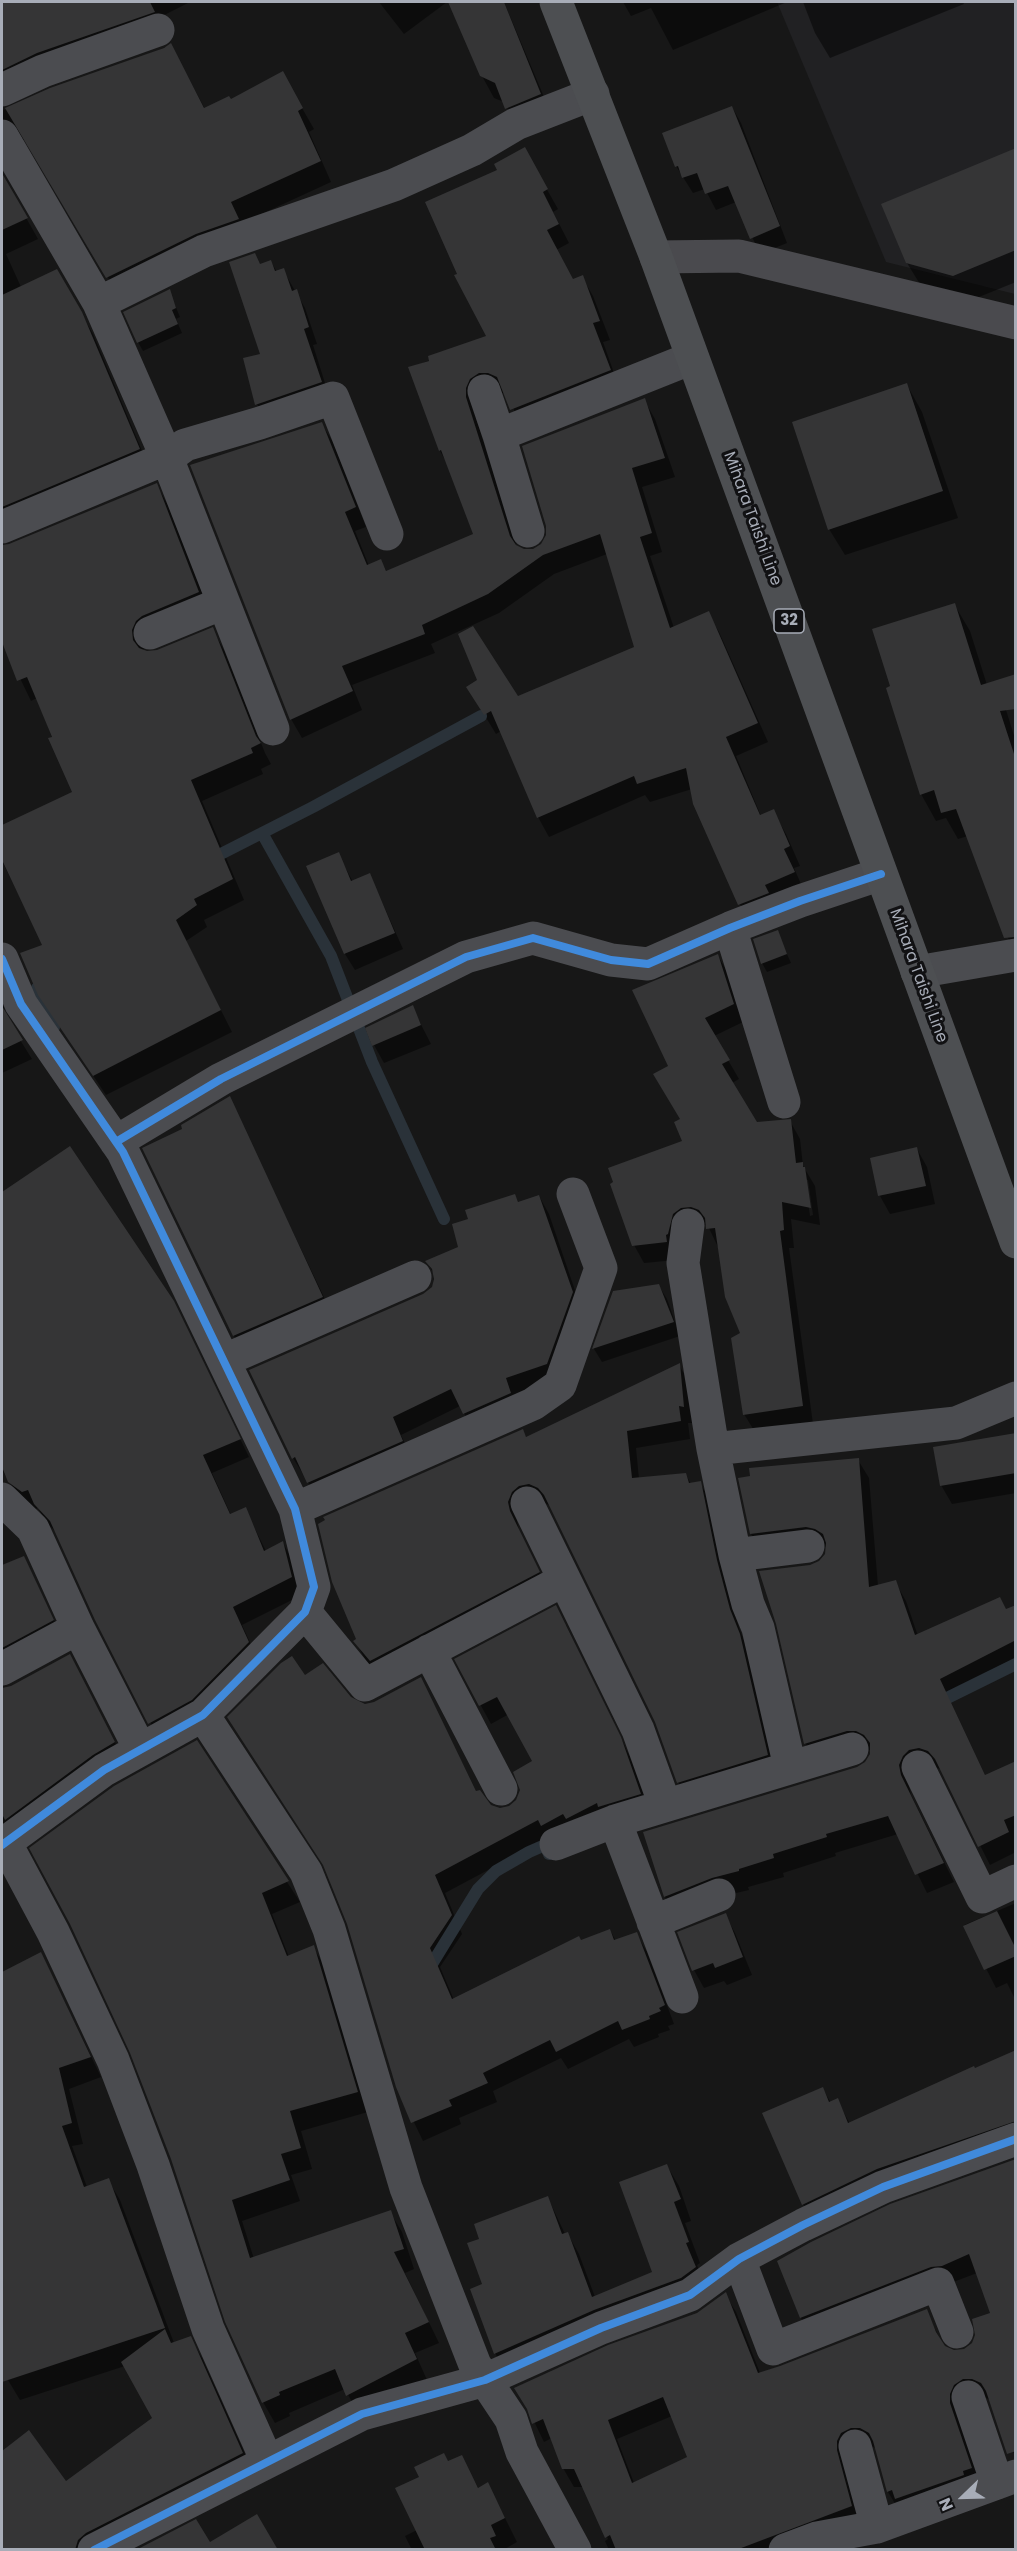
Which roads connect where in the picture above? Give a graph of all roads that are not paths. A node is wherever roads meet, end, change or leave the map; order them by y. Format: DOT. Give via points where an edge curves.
graph roads {
  1 [pos="556,2"];
  2 [pos="158,30"];
  3 [pos="2,90"];
  4 [pos="593,94"];
  5 [pos="2,136"];
  6 [pos="656,257"];
  7 [pos="99,303"];
  8 [pos="1016,323"];
  9 [pos="692,358"];
  10 [pos="484,391"];
  11 [pos="499,435"];
  12 [pos="167,458"];
  13 [pos="2,526"];
  14 [pos="528,531"];
  15 [pos="387,534"];
  16 [pos="223,603"];
  17 [pos="150,633"];
  18 [pos="273,729"];
  19 [pos="881,874"];
  20 [pos="730,928"];
  21 [pos="1016,955"];
  22 [pos="2,959"];
  23 [pos="917,972"];
  24 [pos="784,1102"];
  25 [pos="116,1142"];
  26 [pos="573,1194"];
  27 [pos="687,1225"];
  28 [pos="1016,1242"];
  29 [pos="415,1277"];
  30 [pos="225,1360"];
  31 [pos="1016,1398"];
  32 [pos="713,1449"];
  33 [pos="2,1499"];
  34 [pos="526,1503"];
  35 [pos="295,1509"];
  36 [pos="808,1546"];
  37 [pos="735,1555"];
  38 [pos="564,1580"];
  39 [pos="305,1612"];
  40 [pos="78,1628"];
  41 [pos="429,1651"];
  42 [pos="2,1669"];
  43 [pos="203,1715"];
  44 [pos="140,1749"];
  45 [pos="852,1749"];
  46 [pos="790,1767"];
  47 [pos="918,1767"];
  48 [pos="501,1789"];
  49 [pos="665,1805"];
  50 [pos="615,1821"];
  51 [pos="3,1843"];
  52 [pos="556,1844"];
  53 [pos="1016,1881"];
  54 [pos="719,1895"];
  55 [pos="653,1922"];
  56 [pos="682,1997"];
  57 [pos="1016,2139"];
  58 [pos="739,2259"];
  59 [pos="957,2332"];
  60 [pos="485,2380"];
  61 [pos="968,2397"];
  62 [pos="855,2446"];
  63 [pos="267,2461"];
  64 [pos="1006,2480"];
  65 [pos="878,2527"];
  66 [pos="146,2538"];
  67 [pos="94,2550"];
  68 [pos="575,2550"];
  69 [pos="785,2550"];
  1 -- 4 [label="main road, Mihara Taishi Line / 32"];
  2 -- 3 [label="street" via="43,71"];
  4 -- 6 [label="main road, Mihara Taishi Line / 32"];
  4 -- 7 [label="street" via="516,124 472,150 394,185 204,251"];
  5 -- 7 [label="street"];
  6 -- 8 [label="street" via="739,256"];
  6 -- 9 [label="main road, Mihara Taishi Line / 32"];
  7 -- 12 [label="street"];
  9 -- 11 [label="street"];
  9 -- 19 [label="main road, Mihara Taishi Line / 32"];
  10 -- 11 [label="street"];
  11 -- 14 [label="street"];
  12 -- 13 [label="street"];
  12 -- 15 [label="street" via="185,445 333,398"];
  12 -- 16 [label="street"];
  16 -- 17 [label="street"];
  16 -- 18 [label="street"];
  19 -- 20 [label="street"];
  19 -- 23 [label="main road, Mihara Taishi Line / 32"];
  20 -- 24 [label="street"];
  20 -- 25 [label="street" via="648,964 611,960 533,938 466,957 221,1079"];
  21 -- 23 [label="street"];
  22 -- 25 [label="street" via="21,1004"];
  23 -- 28 [label="main road, Mihara Taishi Line / 32"];
  25 -- 30 [label="street"];
  26 -- 35 [label="street" via="601,1268 560,1385 533,1404"];
  27 -- 32 [label="street" via="683,1263"];
  29 -- 30 [label="street"];
  30 -- 35 [label="street"];
  31 -- 32 [label="street" via="956,1423"];
  32 -- 37 [label="street"];
  33 -- 40 [label="street" via="33,1529"];
  34 -- 38 [label="street"];
  35 -- 39 [label="street" via="314,1587"];
  36 -- 37 [label="street"];
  37 -- 46 [label="street" via="758,1628"];
  38 -- 41 [label="street"];
  38 -- 49 [label="street" via="638,1730"];
  39 -- 41 [label="street" via="365,1685"];
  39 -- 43 [label="street"];
  40 -- 42 [label="street"];
  40 -- 44 [label="street"];
  41 -- 48 [label="street"];
  43 -- 44 [label="street"];
  43 -- 60 [label="street" via="306,1872 329,1929 406,2188"];
  44 -- 51 [label="street" via="104,1770"];
  45 -- 46 [label="street"];
  46 -- 49 [label="street"];
  47 -- 53 [label="street" via="982,1897"];
  49 -- 50 [label="street"];
  50 -- 52 [label="street"];
  50 -- 55 [label="street"];
  51 -- 63 [label="street" via="53,1932 112,2060 153,2165 208,2329"];
  54 -- 55 [label="street"];
  55 -- 56 [label="street"];
  57 -- 58 [label="street" via="883,2187"];
  58 -- 59 [label="street" via="773,2349 938,2284"];
  58 -- 60 [label="street" via="690,2295 601,2328"];
  60 -- 63 [label="street" via="363,2414"];
  60 -- 68 [label="street" via="511,2419 522,2452"];
  61 -- 64 [label="street"];
  62 -- 65 [label="street"];
  63 -- 66 [label="street"];
  64 -- 65 [label="street"];
  65 -- 69 [label="street" via="816,2538"];
  66 -- 67 [label="street"];
}
